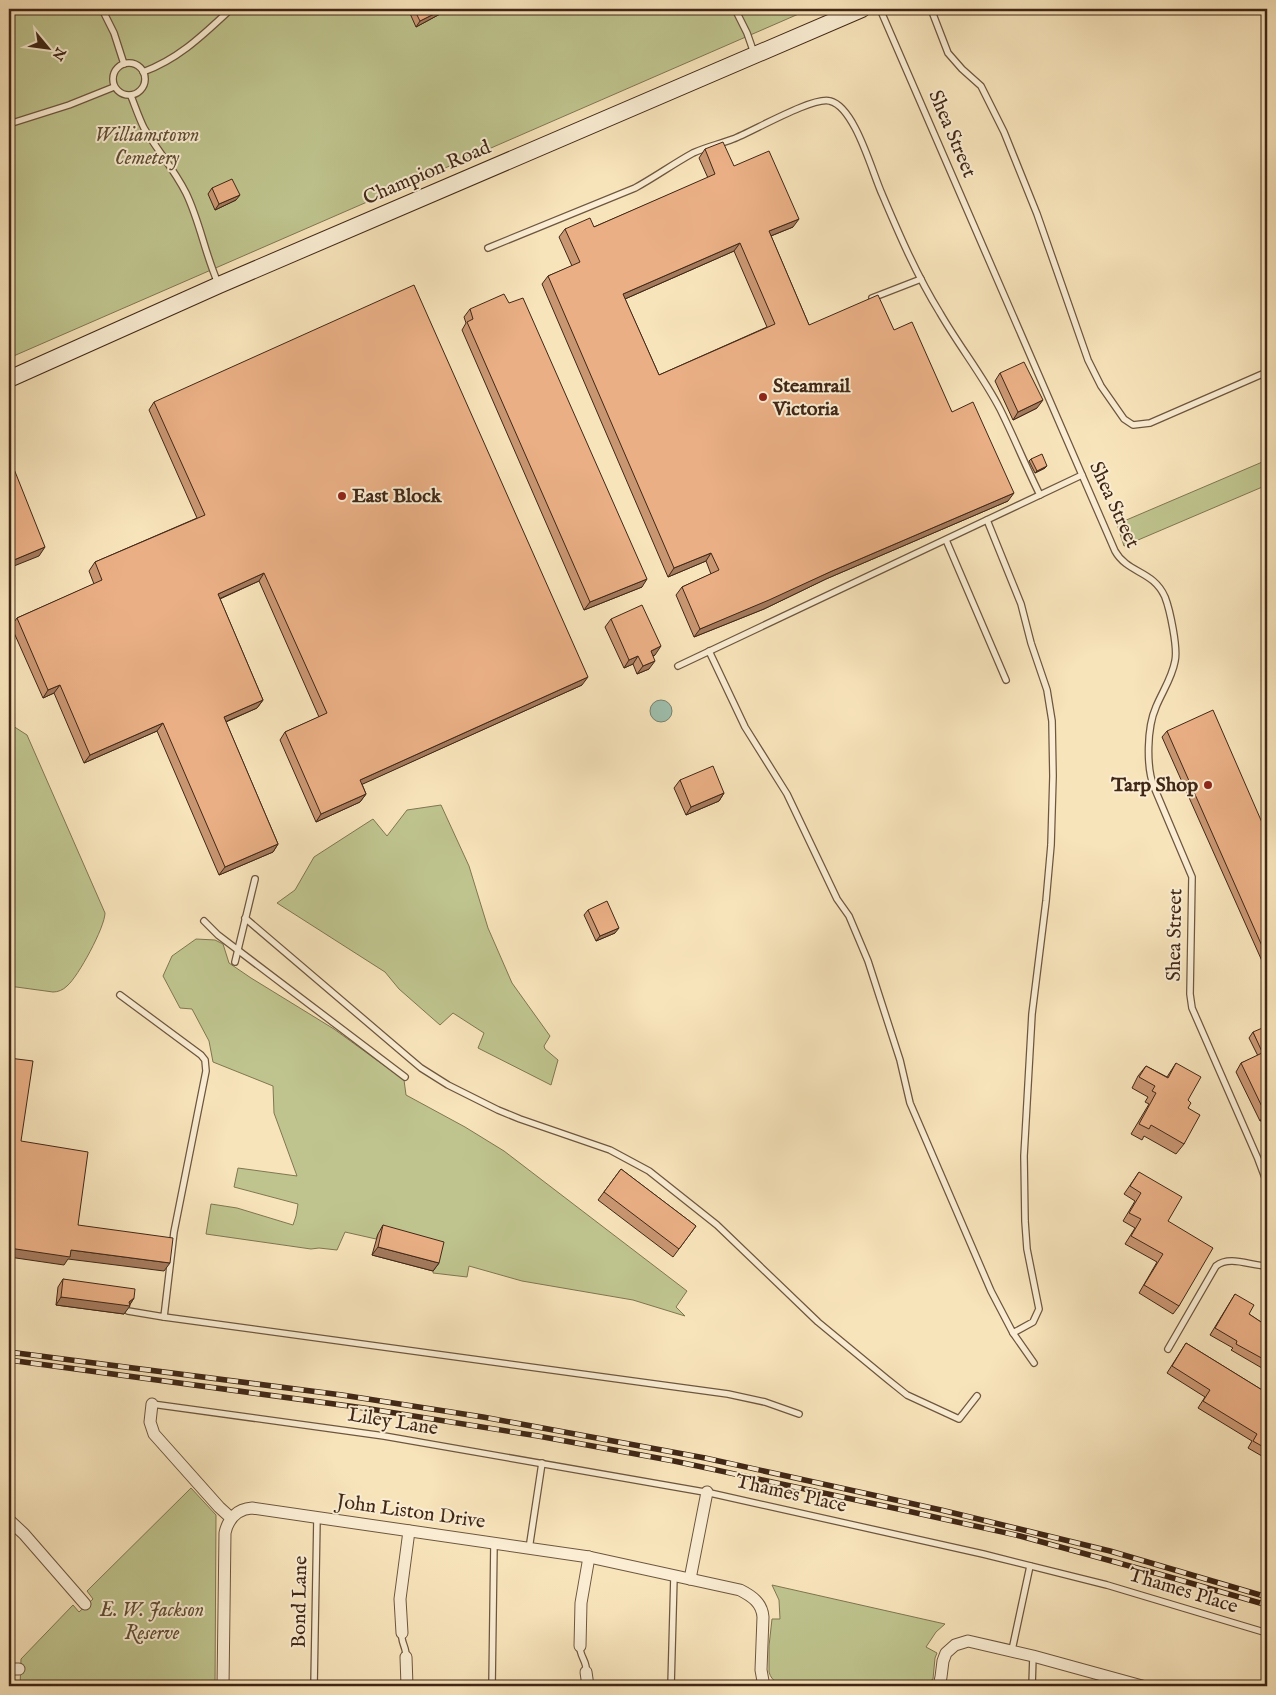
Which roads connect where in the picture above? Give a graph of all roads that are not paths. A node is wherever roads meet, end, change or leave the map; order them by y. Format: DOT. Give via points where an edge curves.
graph roads {
  1 [pos="102,9"];
  2 [pos="231,9"];
  3 [pos="735,9"];
  4 [pos="862,9"];
  5 [pos="880,9"];
  6 [pos="931,9"];
  7 [pos="754,55"];
  8 [pos="124,64"];
  9 [pos="144,72"];
  10 [pos="114,87"];
  11 [pos="131,96"];
  12 [pos="9,124"];
  13 [pos="488,248"];
  14 [pos="920,279"];
  15 [pos="218,285"];
  16 [pos="864,302"];
  17 [pos="1267,372"];
  18 [pos="9,379"];
  19 [pos="1082,475"];
  20 [pos="1040,495"];
  21 [pos="987,520"];
  22 [pos="946,540"];
  23 [pos="709,651"];
  24 [pos="678,666"];
  25 [pos="1006,680"];
  26 [pos="255,879"];
  27 [pos="246,918"];
  28 [pos="204,921"];
  29 [pos="238,950"];
  30 [pos="235,962"];
  31 [pos="120,995"];
  32 [pos="405,1077"];
  33 [pos="1267,1184"];
  34 [pos="1267,1266"];
  35 [pos="128,1312"];
  36 [pos="164,1317"];
  37 [pos="1013,1333"];
  38 [pos="1168,1349"];
  39 [pos="1034,1363"];
  40 [pos="976,1396"];
  41 [pos="152,1404"];
  42 [pos="800,1414"];
  43 [pos="542,1463"];
  44 [pos="707,1492"];
  45 [pos="231,1518"];
  46 [pos="317,1518"];
  47 [pos="9,1520"];
  48 [pos="409,1531"];
  49 [pos="494,1543"];
  50 [pos="530,1548"];
  51 [pos="589,1557"];
  52 [pos="1030,1566"];
  53 [pos="674,1576"];
  54 [pos="690,1579"];
  55 [pos="85,1604"];
  56 [pos="402,1633"];
  57 [pos="1267,1633"];
  58 [pos="580,1646"];
  59 [pos="1012,1650"];
  60 [pos="1033,1656"];
  61 [pos="406,1657"];
  62 [pos="586,1672"];
  63 [pos="1121,1683"];
  64 [pos="761,1685"];
  65 [pos="223,1686"];
  66 [pos="314,1686"];
  67 [pos="407,1686"];
  68 [pos="492,1686"];
  69 [pos="588,1686"];
  70 [pos="672,1686"];
  71 [pos="938,1686"];
  72 [pos="1032,1686"];
  73 [pos="1142,1686"];
  1 -- 8 [label="lane"];
  2 -- 9 [label="lane" via="186,50"];
  3 -- 7 [label="lane"];
  4 -- 7 [label="street, Champion Road"];
  5 -- 19 [label="lane, Shea Street"];
  6 -- 17 [label="lane" via="948,54 981,86 1004,132 1037,214 1088,360 1124,419 1133,425 1150,423"];
  7 -- 15 [label="street, Champion Road"];
  8 -- 9 [label="lane" via="136,65"];
  8 -- 10 [label="lane" via="113,74"];
  9 -- 11 [label="lane" via="143,87"];
  10 -- 11 [label="lane"];
  10 -- 12 [label="lane"];
  11 -- 15 [label="lane" via="144,128 175,173 192,205"];
  13 -- 14 [label="lane" via="635,188 693,153 824,100 844,109 857,132"];
  14 -- 16 [label="lane"];
  14 -- 20 [label="lane" via="1000,409"];
  15 -- 18 [label="street, Champion Road"];
  19 -- 20 [label="lane"];
  19 -- 33 [label="lane, Shea Street" via="1119,558 1151,578 1165,597 1176,660 1152,718 1149,773 1192,877 1192,1008"];
  20 -- 21 [label="lane"];
  21 -- 22 [label="lane"];
  21 -- 37 [label="lane" via="1021,604 1047,690 1052,721 1051,845 1032,1014 1024,1156 1027,1249 1039,1309 1033,1322"];
  22 -- 23 [label="lane"];
  22 -- 25 [label="lane"];
  23 -- 24 [label="lane"];
  23 -- 37 [label="lane" via="745,728 787,794 853,925 900,1060 910,1103 987,1282"];
  26 -- 27 [label="lane"];
  27 -- 29 [label="lane"];
  27 -- 40 [label="lane" via="433,1076 512,1116 610,1150 664,1181 724,1231 818,1322 907,1394 958,1419"];
  28 -- 29 [label="lane"];
  29 -- 30 [label="lane"];
  29 -- 32 [label="lane"];
  31 -- 36 [label="lane" via="201,1055 206,1063 174,1232"];
  34 -- 38 [label="lane" via="1234,1261 1216,1266"];
  35 -- 36 [label="lane"];
  36 -- 42 [label="lane" via="728,1394"];
  37 -- 39 [label="lane"];
  41 -- 43 [label="lane, Liley Lane" via="384,1436"];
  41 -- 45 [label="street" via="150,1422 154,1434"];
  43 -- 44 [label="lane, Thames Place"];
  43 -- 50 [label="lane"];
  44 -- 52 [label="lane, Thames Place"];
  44 -- 54 [label="street"];
  45 -- 46 [label="street, John Liston Drive" via="252,1508"];
  45 -- 65 [label="street" via="225,1536"];
  46 -- 48 [label="street, John Liston Drive"];
  46 -- 66 [label="lane, Bond Lane"];
  47 -- 55 [label="street"];
  48 -- 49 [label="street, John Liston Drive"];
  48 -- 56 [label="street" via="400,1599"];
  49 -- 50 [label="street, John Liston Drive"];
  49 -- 68 [label="lane"];
  50 -- 51 [label="street, John Liston Drive"];
  51 -- 53 [label="street, John Liston Drive"];
  51 -- 58 [label="street" via="581,1604"];
  52 -- 57 [label="lane, Thames Place" via="1107,1585"];
  52 -- 59 [label="lane"];
  53 -- 54 [label="street, John Liston Drive"];
  53 -- 70 [label="lane"];
  54 -- 64 [label="street, John Liston Drive" via="736,1589 759,1604 763,1613"];
  56 -- 61 [label="lane"];
  58 -- 62 [label="lane"];
  59 -- 60 [label="street"];
  59 -- 71 [label="street" via="968,1641 955,1645 943,1659"];
  60 -- 63 [label="street"];
  60 -- 72 [label="lane"];
  61 -- 67 [label="street"];
  62 -- 69 [label="street"];
  63 -- 73 [label="street"];
}
